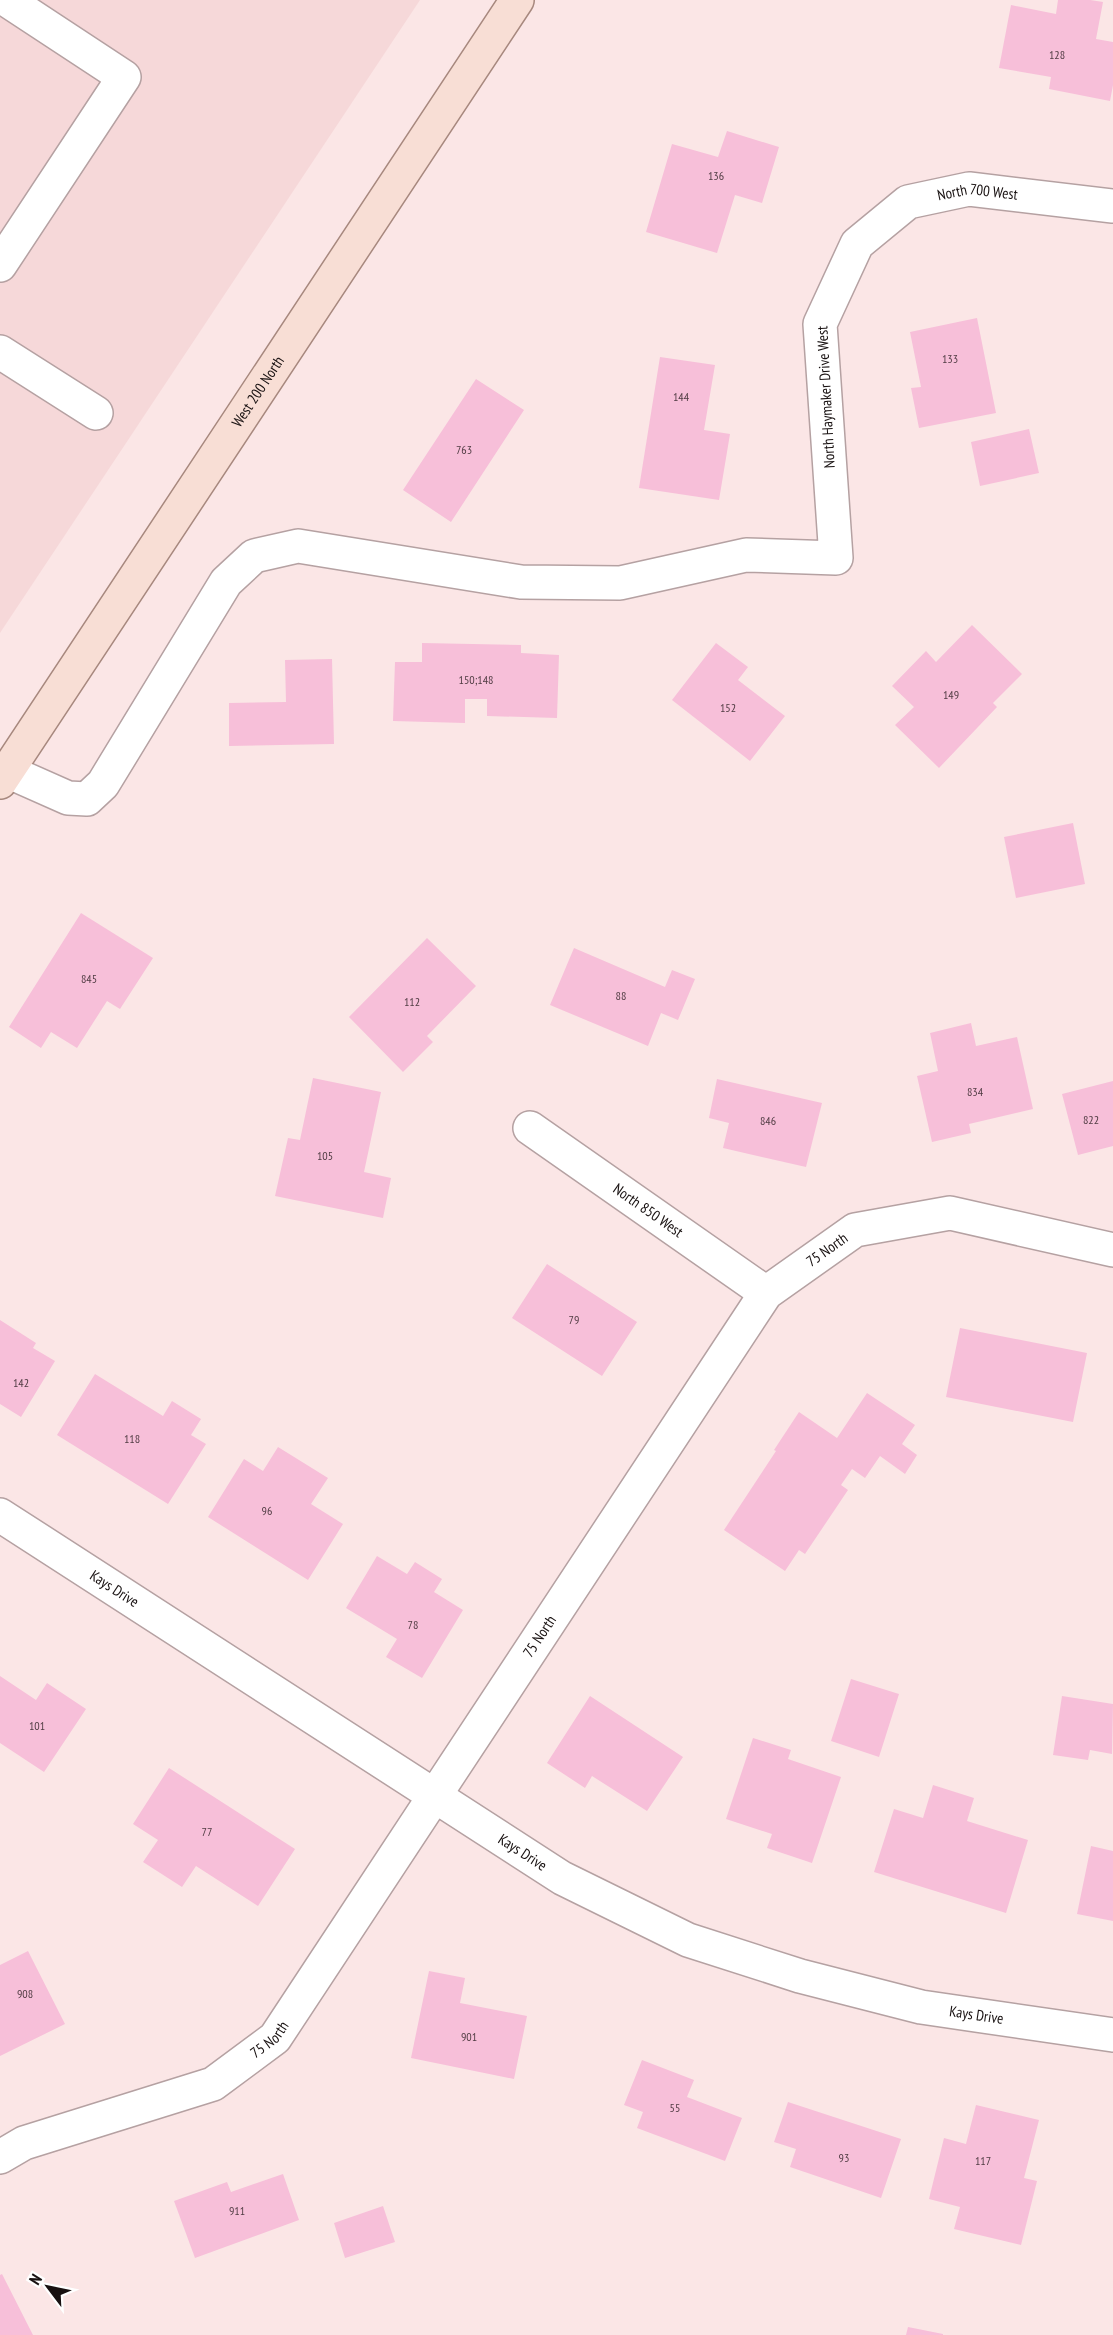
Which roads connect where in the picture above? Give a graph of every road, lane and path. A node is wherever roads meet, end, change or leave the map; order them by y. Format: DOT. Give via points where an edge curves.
graph roads {
  1 [pos="7,0"];
  2 [pos="517,0"];
  3 [pos="1113,206"];
  4 [pos="857,244"];
  5 [pos="0,265"];
  6 [pos="0,352"];
  7 [pos="96,413"];
  8 [pos="4,777"];
  9 [pos="530,1128"];
  10 [pos="1113,1250"];
  11 [pos="766,1293"];
  12 [pos="0,1515"];
  13 [pos="434,1796"];
  14 [pos="1113,2035"];
  15 [pos="0,2157"];
  1 -- 5 [label="street" via="124,76"];
  2 -- 8 [label="main road, West 200 North"];
  3 -- 4 [label="street, North 700 West" via="969,189 908,202"];
  4 -- 8 [label="street, North Haymaker Drive West" via="820,324 836,558 746,555 620,583 521,582 298,546 255,556 226,582 103,784 87,799 69,798"];
  6 -- 7 [label="street"];
  9 -- 11 [label="street, North 850 West"];
  10 -- 11 [label="street, 75 North" via="950,1213 855,1230"];
  11 -- 13 [label="street, 75 North"];
  12 -- 13 [label="street, Kays Drive"];
  13 -- 14 [label="street, Kays Drive" via="562,1878 688,1940 800,1977 921,2007"];
  13 -- 15 [label="street, 75 North" via="275,2038 213,2084 24,2143"];
}
